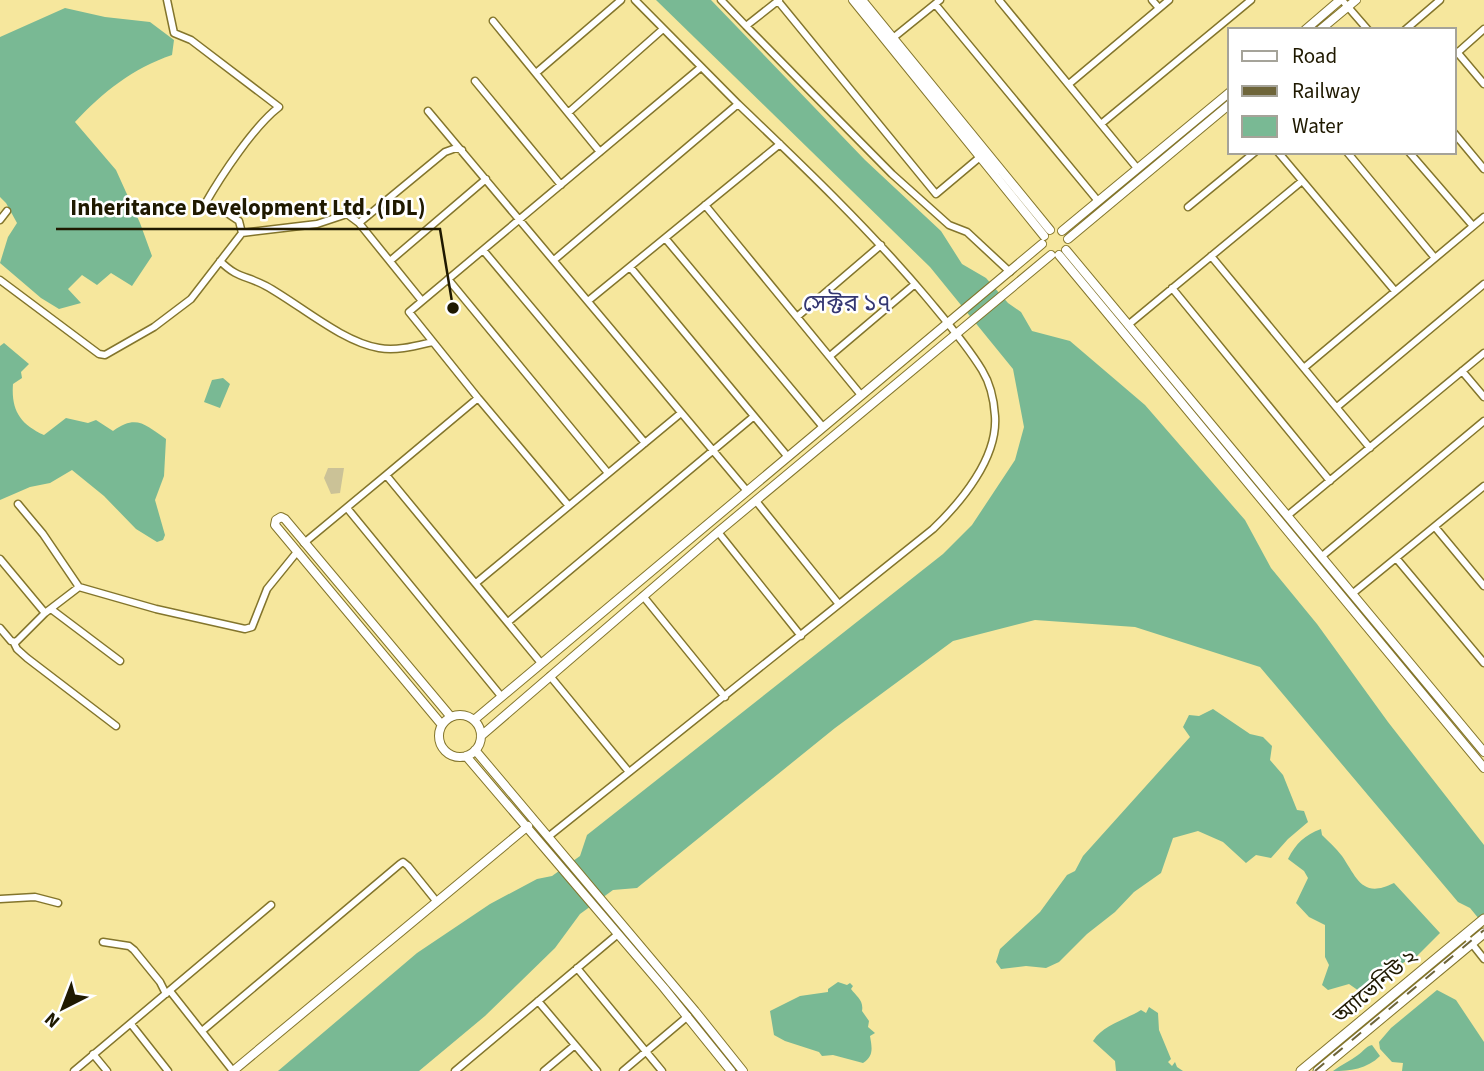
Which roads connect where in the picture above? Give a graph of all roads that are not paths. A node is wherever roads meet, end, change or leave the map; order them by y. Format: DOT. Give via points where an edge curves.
graph roads {
  1 [pos="167,0"];
  2 [pos="621,0"];
  3 [pos="635,0"];
  4 [pos="721,0"];
  5 [pos="778,0"];
  6 [pos="853,0"];
  7 [pos="862,0"];
  8 [pos="999,0"];
  9 [pos="1152,0"];
  10 [pos="1169,0"];
  11 [pos="1251,0"];
  12 [pos="1356,0"];
  13 [pos="1440,0"];
  14 [pos="937,2"];
  15 [pos="1343,2"];
  16 [pos="1159,8"];
  17 [pos="493,21"];
  18 [pos="746,26"];
  19 [pos="1308,28"];
  20 [pos="1322,28"];
  21 [pos="1366,28"];
  22 [pos="1407,28"];
  23 [pos="663,29"];
  24 [pos="1484,29"];
  25 [pos="893,37"];
  26 [pos="1456,53"];
  27 [pos="700,68"];
  28 [pos="536,73"];
  29 [pos="475,81"];
  30 [pos="1069,84"];
  31 [pos="1484,84"];
  32 [pos="1228,96"];
  33 [pos="738,104"];
  34 [pos="1228,106"];
  35 [pos="428,111"];
  36 [pos="569,112"];
  37 [pos="1101,124"];
  38 [pos="1456,135"];
  39 [pos="780,144"];
  40 [pos="462,150"];
  41 [pos="600,152"];
  42 [pos="1253,154"];
  43 [pos="1280,154"];
  44 [pos="1349,154"];
  45 [pos="1411,154"];
  46 [pos="980,158"];
  47 [pos="1137,168"];
  48 [pos="1484,169"];
  49 [pos="486,179"];
  50 [pos="1301,181"];
  51 [pos="561,185"];
  52 [pos="1098,201"];
  53 [pos="705,205"];
  54 [pos="1188,207"];
  55 [pos="7,211"];
  56 [pos="1484,217"];
  57 [pos="0,220"];
  58 [pos="520,220"];
  59 [pos="359,223"];
  60 [pos="1473,226"];
  61 [pos="242,233"];
  62 [pos="1065,235"];
  63 [pos="1045,237"];
  64 [pos="665,238"];
  65 [pos="881,245"];
  66 [pos="483,250"];
  67 [pos="1059,253"];
  68 [pos="1211,256"];
  69 [pos="1435,258"];
  70 [pos="554,260"];
  71 [pos="220,261"];
  72 [pos="390,261"];
  73 [pos="630,267"];
  74 [pos="1010,272"];
  75 [pos="447,279"];
  76 [pos="0,280"];
  77 [pos="915,284"];
  78 [pos="1484,284"];
  79 [pos="1172,288"];
  80 [pos="1395,290"];
  81 [pos="422,301"];
  82 [pos="588,301"];
  83 [pos="798,316"];
  84 [pos="949,322"];
  85 [pos="1128,324"];
  86 [pos="957,332"];
  87 [pos="432,342"];
  88 [pos="1484,353"];
  89 [pos="830,356"];
  90 [pos="1306,367"];
  91 [pos="1462,372"];
  92 [pos="862,396"];
  93 [pos="1484,397"];
  94 [pos="478,398"];
  95 [pos="1337,407"];
  96 [pos="681,413"];
  97 [pos="753,417"];
  98 [pos="1484,421"];
  99 [pos="823,427"];
  100 [pos="645,443"];
  101 [pos="1370,448"];
  102 [pos="713,451"];
  103 [pos="788,457"];
  104 [pos="608,473"];
  105 [pos="386,475"];
  106 [pos="1330,481"];
  107 [pos="1484,486"];
  108 [pos="747,491"];
  109 [pos="756,501"];
  110 [pos="18,504"];
  111 [pos="569,506"];
  112 [pos="347,508"];
  113 [pos="1287,516"];
  114 [pos="1435,527"];
  115 [pos="718,531"];
  116 [pos="304,543"];
  117 [pos="297,552"];
  118 [pos="1321,557"];
  119 [pos="1396,558"];
  120 [pos="0,559"];
  121 [pos="476,583"];
  122 [pos="1484,586"];
  123 [pos="79,587"];
  124 [pos="1352,594"];
  125 [pos="643,596"];
  126 [pos="838,603"];
  127 [pos="48,611"];
  128 [pos="508,622"];
  129 [pos="0,628"];
  130 [pos="801,636"];
  131 [pos="14,643"];
  132 [pos="120,661"];
  133 [pos="541,663"];
  134 [pos="1484,663"];
  135 [pos="550,676"];
  136 [pos="501,696"];
  137 [pos="725,697"];
  138 [pos="451,717"];
  139 [pos="474,720"];
  140 [pos="442,725"];
  141 [pos="116,726"];
  142 [pos="481,736"];
  143 [pos="475,751"];
  144 [pos="1484,752"];
  145 [pos="466,756"];
  146 [pos="1484,768"];
  147 [pos="629,772"];
  148 [pos="527,827"];
  149 [pos="548,836"];
  150 [pos="552,848"];
  151 [pos="0,899"];
  152 [pos="437,902"];
  153 [pos="58,903"];
  154 [pos="271,905"];
  155 [pos="1484,919"];
  156 [pos="1468,932"];
  157 [pos="618,934"];
  158 [pos="1478,938"];
  159 [pos="103,942"];
  160 [pos="1484,959"];
  161 [pos="577,968"];
  162 [pos="667,985"];
  163 [pos="168,992"];
  164 [pos="538,1001"];
  165 [pos="691,1014"];
  166 [pos="131,1024"];
  167 [pos="202,1031"];
  168 [pos="575,1045"];
  169 [pos="646,1052"];
  170 [pos="93,1054"];
  171 [pos="74,1071"];
  172 [pos="107,1071"];
  173 [pos="168,1071"];
  174 [pos="233,1071"];
  175 [pos="455,1071"];
  176 [pos="544,1071"];
  177 [pos="597,1071"];
  178 [pos="623,1071"];
  179 [pos="662,1071"];
  180 [pos="731,1071"];
  181 [pos="743,1071"];
  182 [pos="1301,1071"];
  183 [pos="1318,1071"];
  1 -- 61 [label="street" via="174,33 191,40 279,107 265,118 205,204 239,221"];
  2 -- 28 [label="street"];
  3 -- 23 [label="street"];
  4 -- 18 [label="street"];
  5 -- 18 [label="street"];
  5 -- 46 [label="street" via="936,194"];
  6 -- 46 [label="street"];
  7 -- 25 [label="street"];
  8 -- 30 [label="street"];
  9 -- 16 [label="street"];
  10 -- 16 [label="street"];
  11 -- 37 [label="street"];
  12 -- 15 [label="street"];
  13 -- 22 [label="street"];
  14 -- 25 [label="street"];
  14 -- 52 [label="street"];
  15 -- 19 [label="street"];
  15 -- 20 [label="street"];
  15 -- 21 [label="street"];
  16 -- 30 [label="street"];
  17 -- 28 [label="street"];
  18 -- 74 [label="street" via="892,174"];
  23 -- 27 [label="street"];
  23 -- 36 [label="street"];
  24 -- 26 [label="street"];
  25 -- 63 [label="street"];
  26 -- 31 [label="street"];
  27 -- 33 [label="street"];
  27 -- 41 [label="street"];
  28 -- 36 [label="street"];
  29 -- 51 [label="street"];
  30 -- 37 [label="street"];
  32 -- 47 [label="street"];
  33 -- 39 [label="street"];
  33 -- 70 [label="street"];
  34 -- 62 [label="street"];
  35 -- 40 [label="street"];
  36 -- 41 [label="street"];
  37 -- 47 [label="street"];
  38 -- 48 [label="street"];
  39 -- 53 [label="street"];
  39 -- 65 [label="street"];
  40 -- 49 [label="street"];
  40 -- 59 [label="street" via="445,152"];
  41 -- 51 [label="street"];
  42 -- 54 [label="street"];
  43 -- 50 [label="street"];
  44 -- 69 [label="street"];
  45 -- 60 [label="street"];
  46 -- 63 [label="street"];
  47 -- 52 [label="street"];
  49 -- 58 [label="street"];
  49 -- 72 [label="street"];
  50 -- 68 [label="street"];
  50 -- 80 [label="street"];
  51 -- 58 [label="street"];
  52 -- 62 [label="street"];
  53 -- 64 [label="street"];
  53 -- 83 [label="street"];
  55 -- 57 [label="street"];
  56 -- 60 [label="street"];
  58 -- 66 [label="street"];
  58 -- 70 [label="street"];
  59 -- 61 [label="street" via="347,214 317,224"];
  59 -- 72 [label="street"];
  60 -- 69 [label="street"];
  61 -- 71 [label="street"];
  62 -- 63 [label="street"];
  62 -- 67 [label="street"];
  63 -- 67 [label="street" via="1045,251"];
  63 -- 74 [label="street"];
  64 -- 73 [label="street"];
  64 -- 99 [label="street"];
  65 -- 77 [label="street"];
  65 -- 83 [label="street"];
  66 -- 75 [label="street"];
  66 -- 100 [label="street"];
  67 -- 85 [label="street"];
  67 -- 86 [label="street"];
  67 -- 146 [label="street"];
  68 -- 79 [label="street"];
  68 -- 90 [label="street"];
  69 -- 80 [label="street"];
  70 -- 82 [label="street"];
  71 -- 76 [label="street" via="187,303 102,355"];
  71 -- 87 [label="street" via="233,274 264,285 354,339 379,348 403,349"];
  72 -- 81 [label="street"];
  73 -- 82 [label="street"];
  73 -- 97 [label="street"];
  74 -- 84 [label="street"];
  75 -- 81 [label="street"];
  75 -- 104 [label="street"];
  77 -- 84 [label="street"];
  77 -- 89 [label="street"];
  78 -- 95 [label="street"];
  79 -- 85 [label="street"];
  79 -- 106 [label="street"];
  80 -- 90 [label="street"];
  81 -- 87 [label="street" via="409,312"];
  82 -- 96 [label="street"];
  83 -- 89 [label="street"];
  84 -- 86 [label="street"];
  84 -- 92 [label="street"];
  85 -- 113 [label="street"];
  86 -- 109 [label="street"];
  86 -- 126 [label="street" via="990,390 995,425 990,448 942,520"];
  87 -- 94 [label="street"];
  88 -- 91 [label="street"];
  89 -- 92 [label="street"];
  90 -- 95 [label="street"];
  91 -- 93 [label="street"];
  91 -- 101 [label="street"];
  92 -- 99 [label="street"];
  94 -- 105 [label="street"];
  94 -- 111 [label="street"];
  95 -- 101 [label="street"];
  96 -- 100 [label="street"];
  96 -- 102 [label="street"];
  97 -- 102 [label="street"];
  97 -- 103 [label="street"];
  98 -- 118 [label="street"];
  99 -- 103 [label="street"];
  100 -- 104 [label="street"];
  101 -- 106 [label="street"];
  102 -- 108 [label="street"];
  102 -- 128 [label="street"];
  103 -- 108 [label="street"];
  104 -- 111 [label="street"];
  105 -- 112 [label="street"];
  105 -- 121 [label="street"];
  106 -- 113 [label="street"];
  107 -- 114 [label="street"];
  108 -- 133 [label="street"];
  109 -- 115 [label="street"];
  109 -- 126 [label="street"];
  110 -- 123 [label="street"];
  111 -- 121 [label="street"];
  112 -- 116 [label="street"];
  112 -- 136 [label="street"];
  113 -- 118 [label="street"];
  114 -- 119 [label="street"];
  114 -- 122 [label="street"];
  115 -- 125 [label="street"];
  115 -- 130 [label="street"];
  116 -- 117 [label="street" via="285,519 276,520 275,525"];
  116 -- 138 [label="street"];
  117 -- 123 [label="street" via="267,589 249,629"];
  117 -- 140 [label="street"];
  118 -- 124 [label="street"];
  119 -- 124 [label="street"];
  119 -- 134 [label="street"];
  120 -- 127 [label="street"];
  121 -- 128 [label="street"];
  123 -- 127 [label="street"];
  124 -- 144 [label="street"];
  125 -- 135 [label="street"];
  125 -- 137 [label="street"];
  126 -- 130 [label="street"];
  127 -- 131 [label="street"];
  127 -- 132 [label="street"];
  128 -- 133 [label="street"];
  129 -- 131 [label="street"];
  130 -- 137 [label="street"];
  131 -- 141 [label="street"];
  133 -- 136 [label="street"];
  135 -- 142 [label="street"];
  135 -- 147 [label="street"];
  136 -- 139 [label="street"];
  137 -- 147 [label="street"];
  138 -- 139 [label="street" via="463,715"];
  138 -- 140 [label="street"];
  139 -- 142 [label="street"];
  140 -- 145 [label="street" via="442,747 453,756"];
  142 -- 143 [label="street"];
  143 -- 145 [label="street"];
  143 -- 149 [label="street"];
  145 -- 148 [label="street"];
  147 -- 149 [label="street"];
  148 -- 150 [label="street"];
  148 -- 152 [label="street"];
  149 -- 150 [label="street"];
  150 -- 157 [label="street"];
  150 -- 162 [label="street" via="616,915"];
  151 -- 153 [label="street" via="35,897"];
  152 -- 167 [label="street" via="402,862"];
  152 -- 174 [label="street"];
  154 -- 163 [label="street"];
  155 -- 156 [label="main road, অ্যাভেনিউ ২"];
  156 -- 158 [label="street"];
  156 -- 182 [label="main road, অ্যাভেনিউ ২"];
  157 -- 161 [label="street"];
  157 -- 162 [label="street"];
  158 -- 160 [label="street"];
  158 -- 183 [label="main road, অ্যাভেনিউ ২"];
  159 -- 163 [label="street" via="129,946"];
  161 -- 164 [label="street"];
  161 -- 169 [label="street"];
  162 -- 165 [label="street"];
  163 -- 166 [label="street"];
  163 -- 167 [label="street"];
  164 -- 168 [label="street"];
  164 -- 175 [label="street"];
  165 -- 169 [label="street"];
  165 -- 180 [label="street"];
  165 -- 181 [label="street"];
  166 -- 170 [label="street"];
  166 -- 173 [label="street"];
  167 -- 174 [label="street"];
  168 -- 176 [label="street"];
  168 -- 177 [label="street"];
  169 -- 178 [label="street"];
  169 -- 179 [label="street"];
  170 -- 171 [label="street"];
  170 -- 172 [label="street"];
}
